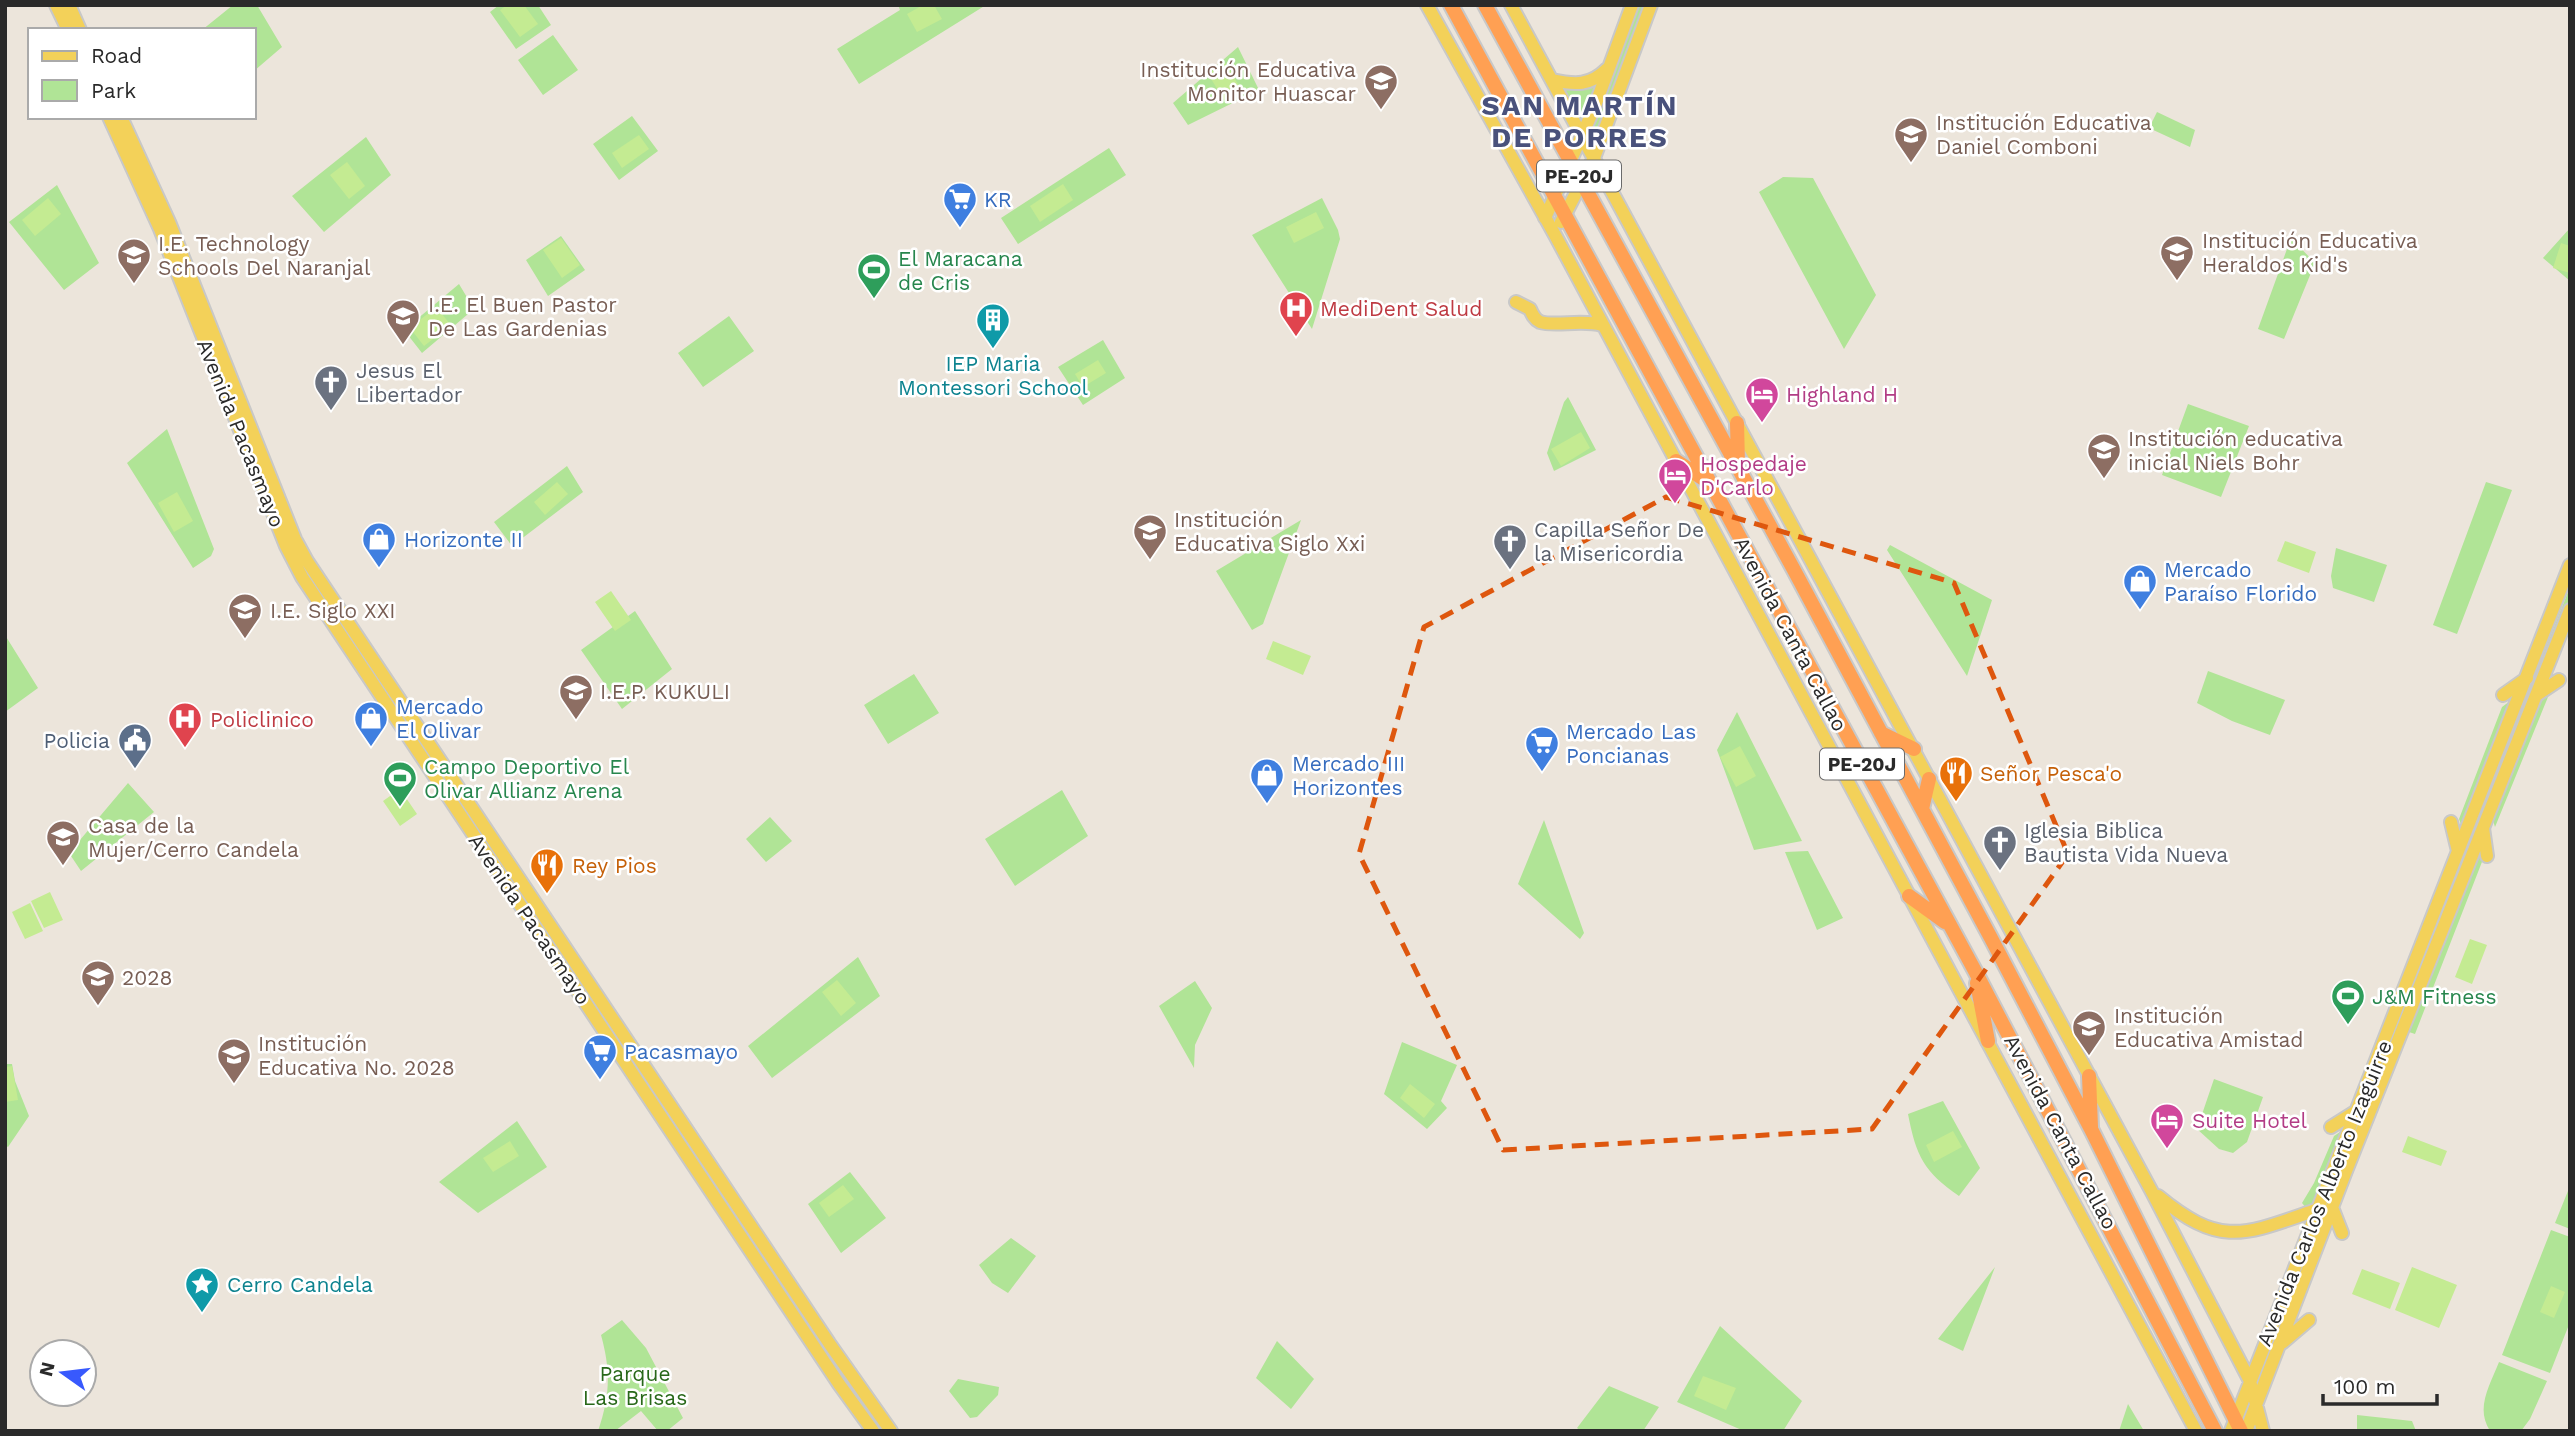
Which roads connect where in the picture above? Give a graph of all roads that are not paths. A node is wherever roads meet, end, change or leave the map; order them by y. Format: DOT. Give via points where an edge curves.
graph roads {
  1 [pos="56,5"];
  2 [pos="69,5"];
  3 [pos="1427,5"];
  4 [pos="1451,5"];
  5 [pos="1485,5"];
  6 [pos="1511,5"];
  7 [pos="1632,5"];
  8 [pos="1651,5"];
  9 [pos="67,28"];
  10 [pos="79,28"];
  11 [pos="1610,66"];
  12 [pos="1552,80"];
  13 [pos="110,119"];
  14 [pos="122,119"];
  15 [pos="1605,129"];
  16 [pos="1583,136"];
  17 [pos="1594,158"];
  18 [pos="1572,162"];
  19 [pos="1582,181"];
  20 [pos="1606,181"];
  21 [pos="1555,197"];
  22 [pos="1565,214"];
  23 [pos="1545,218"];
  24 [pos="1556,236"];
  25 [pos="1516,302"];
  26 [pos="1602,325"];
  27 [pos="1737,423"];
  28 [pos="1676,461"];
  29 [pos="1738,468"];
  30 [pos="1709,482"];
  31 [pos="2570,565"];
  32 [pos="2570,610"];
  33 [pos="2527,678"];
  34 [pos="2559,680"];
  35 [pos="2537,694"];
  36 [pos="2503,695"];
  37 [pos="1881,733"];
  38 [pos="1914,749"];
  39 [pos="1929,779"];
  40 [pos="1922,809"];
  41 [pos="2451,822"];
  42 [pos="2483,827"];
  43 [pos="2458,851"];
  44 [pos="2487,856"];
  45 [pos="1909,896"];
  46 [pos="1948,925"];
  47 [pos="2420,951"];
  48 [pos="2432,959"];
  49 [pos="1975,971"];
  50 [pos="1989,1041"];
  51 [pos="2089,1076"];
  52 [pos="2358,1110"];
  53 [pos="2331,1127"];
  54 [pos="2092,1131"];
  55 [pos="2340,1169"];
  56 [pos="2152,1192"];
  57 [pos="2316,1210"];
  58 [pos="2333,1210"];
  59 [pos="2342,1233"];
  60 [pos="2309,1320"];
  61 [pos="2279,1346"];
  62 [pos="2250,1381"];
  63 [pos="2257,1402"];
  64 [pos="2238,1428"];
  65 [pos="873,1431"];
  66 [pos="891,1431"];
  67 [pos="2196,1431"];
  68 [pos="2215,1431"];
  69 [pos="2263,1431"];
  1 -- 9 [label="main road"];
  2 -- 10 [label="main road"];
  3 -- 23 [label="main road, Avenida Canta Callao"];
  4 -- 21 [label="highway, Avenida Canta Callao / PE-20J"];
  5 -- 18 [label="highway, Avenida Canta Callao / PE-20J"];
  6 -- 12 [label="main road"];
  7 -- 11 [label="main road"];
  8 -- 15 [label="main road"];
  11 -- 12 [label="main road" via="1584,84"];
  11 -- 16 [label="main road"];
  12 -- 16 [label="main road"];
  13 -- 65 [label="main road, Avenida Pacasmayo" via="160,229 302,577"];
  14 -- 66 [label="main road, Avenida Pacasmayo" via="169,222 295,539 312,569"];
  15 -- 17 [label="main road"];
  15 -- 20 [label="main road"];
  16 -- 17 [label="main road"];
  16 -- 18 [label="main road"];
  17 -- 19 [label="main road"];
  17 -- 20 [label="main road"];
  18 -- 19 [label="highway, Avenida Canta Callao / PE-20J"];
  18 -- 21 [label="main road"];
  19 -- 22 [label="main road"];
  19 -- 29 [label="highway, Avenida Canta Callao / PE-20J"];
  20 -- 27 [label="main road"];
  21 -- 22 [label="highway, Avenida Canta Callao / PE-20J"];
  21 -- 23 [label="main road"];
  22 -- 24 [label="main road"];
  22 -- 30 [label="highway, Avenida Canta Callao / PE-20J"];
  23 -- 24 [label="main road, Avenida Canta Callao"];
  24 -- 26 [label="main road, Avenida Canta Callao"];
  25 -- 26 [label="main road" via="1541,322"];
  26 -- 28 [label="main road, Avenida Canta Callao"];
  27 -- 29 [label="highway"];
  27 -- 38 [label="main road"];
  28 -- 30 [label="highway"];
  28 -- 45 [label="main road, Avenida Canta Callao"];
  29 -- 37 [label="highway, Avenida Canta Callao / PE-20J"];
  30 -- 46 [label="highway, Avenida Canta Callao / PE-20J"];
  31 -- 33 [label="main road, Avenida Carlos Alberto Izaguirre"];
  32 -- 35 [label="main road, Avenida Carlos Alberto Izaguirre"];
  33 -- 36 [label="main road"];
  33 -- 43 [label="main road, Avenida Carlos Alberto Izaguirre"];
  34 -- 35 [label="main road"];
  35 -- 42 [label="main road, Avenida Carlos Alberto Izaguirre"];
  37 -- 38 [label="highway"];
  37 -- 40 [label="highway, Avenida Canta Callao / PE-20J"];
  38 -- 39 [label="main road"];
  39 -- 40 [label="highway"];
  39 -- 51 [label="main road"];
  40 -- 54 [label="highway, Avenida Canta Callao / PE-20J"];
  41 -- 43 [label="main road"];
  42 -- 44 [label="main road"];
  42 -- 48 [label="main road, Avenida Carlos Alberto Izaguirre"];
  43 -- 47 [label="main road, Avenida Carlos Alberto Izaguirre"];
  45 -- 46 [label="highway"];
  45 -- 50 [label="main road, Avenida Canta Callao"];
  46 -- 49 [label="highway, Avenida Canta Callao / PE-20J"];
  47 -- 48 [label="main road" via="2423,958"];
  47 -- 52 [label="main road, Avenida Carlos Alberto Izaguirre"];
  48 -- 55 [label="main road, Avenida Carlos Alberto Izaguirre"];
  49 -- 50 [label="highway"];
  49 -- 68 [label="highway, Avenida Canta Callao / PE-20J"];
  50 -- 67 [label="main road, Avenida Canta Callao"];
  51 -- 54 [label="highway"];
  51 -- 56 [label="main road"];
  52 -- 53 [label="main road"];
  52 -- 55 [label="main road, Avenida Carlos Alberto Izaguirre"];
  54 -- 64 [label="highway, Avenida Canta Callao / PE-20J"];
  55 -- 57 [label="main road, Avenida Carlos Alberto Izaguirre"];
  55 -- 58 [label="main road, Avenida Carlos Alberto Izaguirre"];
  56 -- 57 [label="main road" via="2198,1225 2231,1233 2263,1228"];
  56 -- 62 [label="main road"];
  57 -- 62 [label="main road, Avenida Carlos Alberto Izaguirre"];
  58 -- 59 [label="main road"];
  58 -- 61 [label="main road, Avenida Carlos Alberto Izaguirre"];
  60 -- 61 [label="main road"];
  61 -- 63 [label="main road, Avenida Carlos Alberto Izaguirre"];
  62 -- 63 [label="main road"];
  62 -- 64 [label="main road, Avenida Carlos Alberto Izaguirre"];
  63 -- 64 [label="main road, Avenida Carlos Alberto Izaguirre"];
  63 -- 69 [label="main road"];
}
